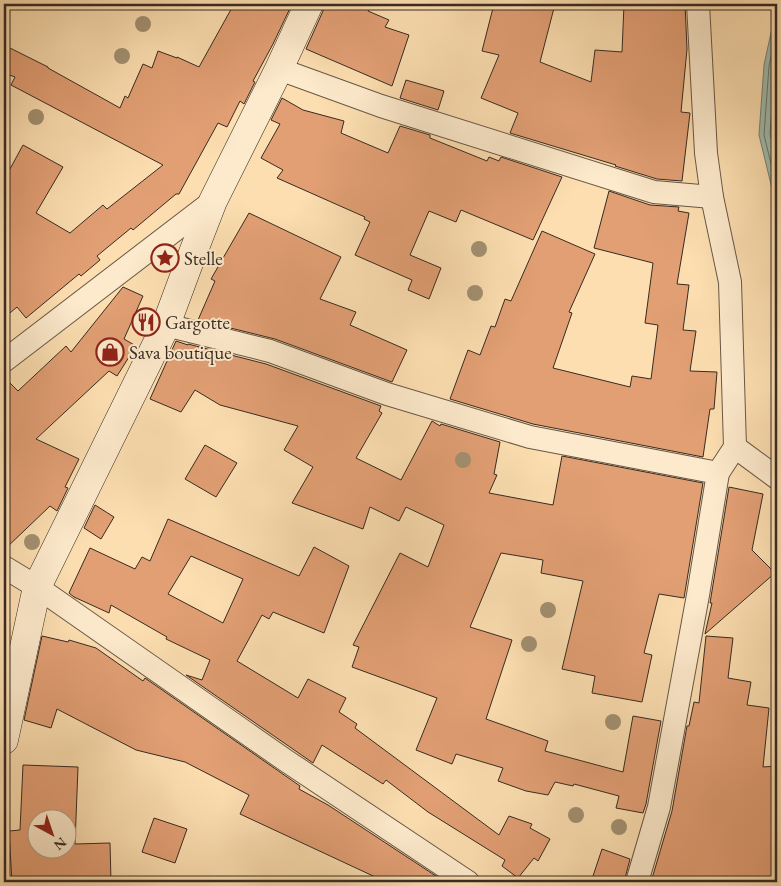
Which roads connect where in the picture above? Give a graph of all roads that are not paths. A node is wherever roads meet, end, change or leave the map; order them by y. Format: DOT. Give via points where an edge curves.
graph roads {
  1 [pos="309,4"];
  2 [pos="698,4"];
  3 [pos="279,69"];
  4 [pos="712,198"];
  5 [pos="212,201"];
  6 [pos="166,325"];
  7 [pos="4,361"];
  8 [pos="735,447"];
  9 [pos="718,473"];
  10 [pos="777,478"];
  11 [pos="4,567"];
  12 [pos="37,587"];
  13 [pos="4,740"];
  14 [pos="468,882"];
  15 [pos="637,882"];
  1 -- 3 [label="street"];
  2 -- 4 [label="street" via="706,153"];
  3 -- 4 [label="street" via="381,106 654,192"];
  3 -- 5 [label="street"];
  4 -- 8 [label="street" via="730,282"];
  5 -- 6 [label="street"];
  5 -- 7 [label="street"];
  6 -- 9 [label="street" via="270,351 387,394 530,437"];
  6 -- 12 [label="street"];
  8 -- 9 [label="street"];
  8 -- 10 [label="street"];
  9 -- 15 [label="street" via="659,807"];
  11 -- 12 [label="street"];
  12 -- 13 [label="street"];
  12 -- 14 [label="street" via="285,760"];
}
